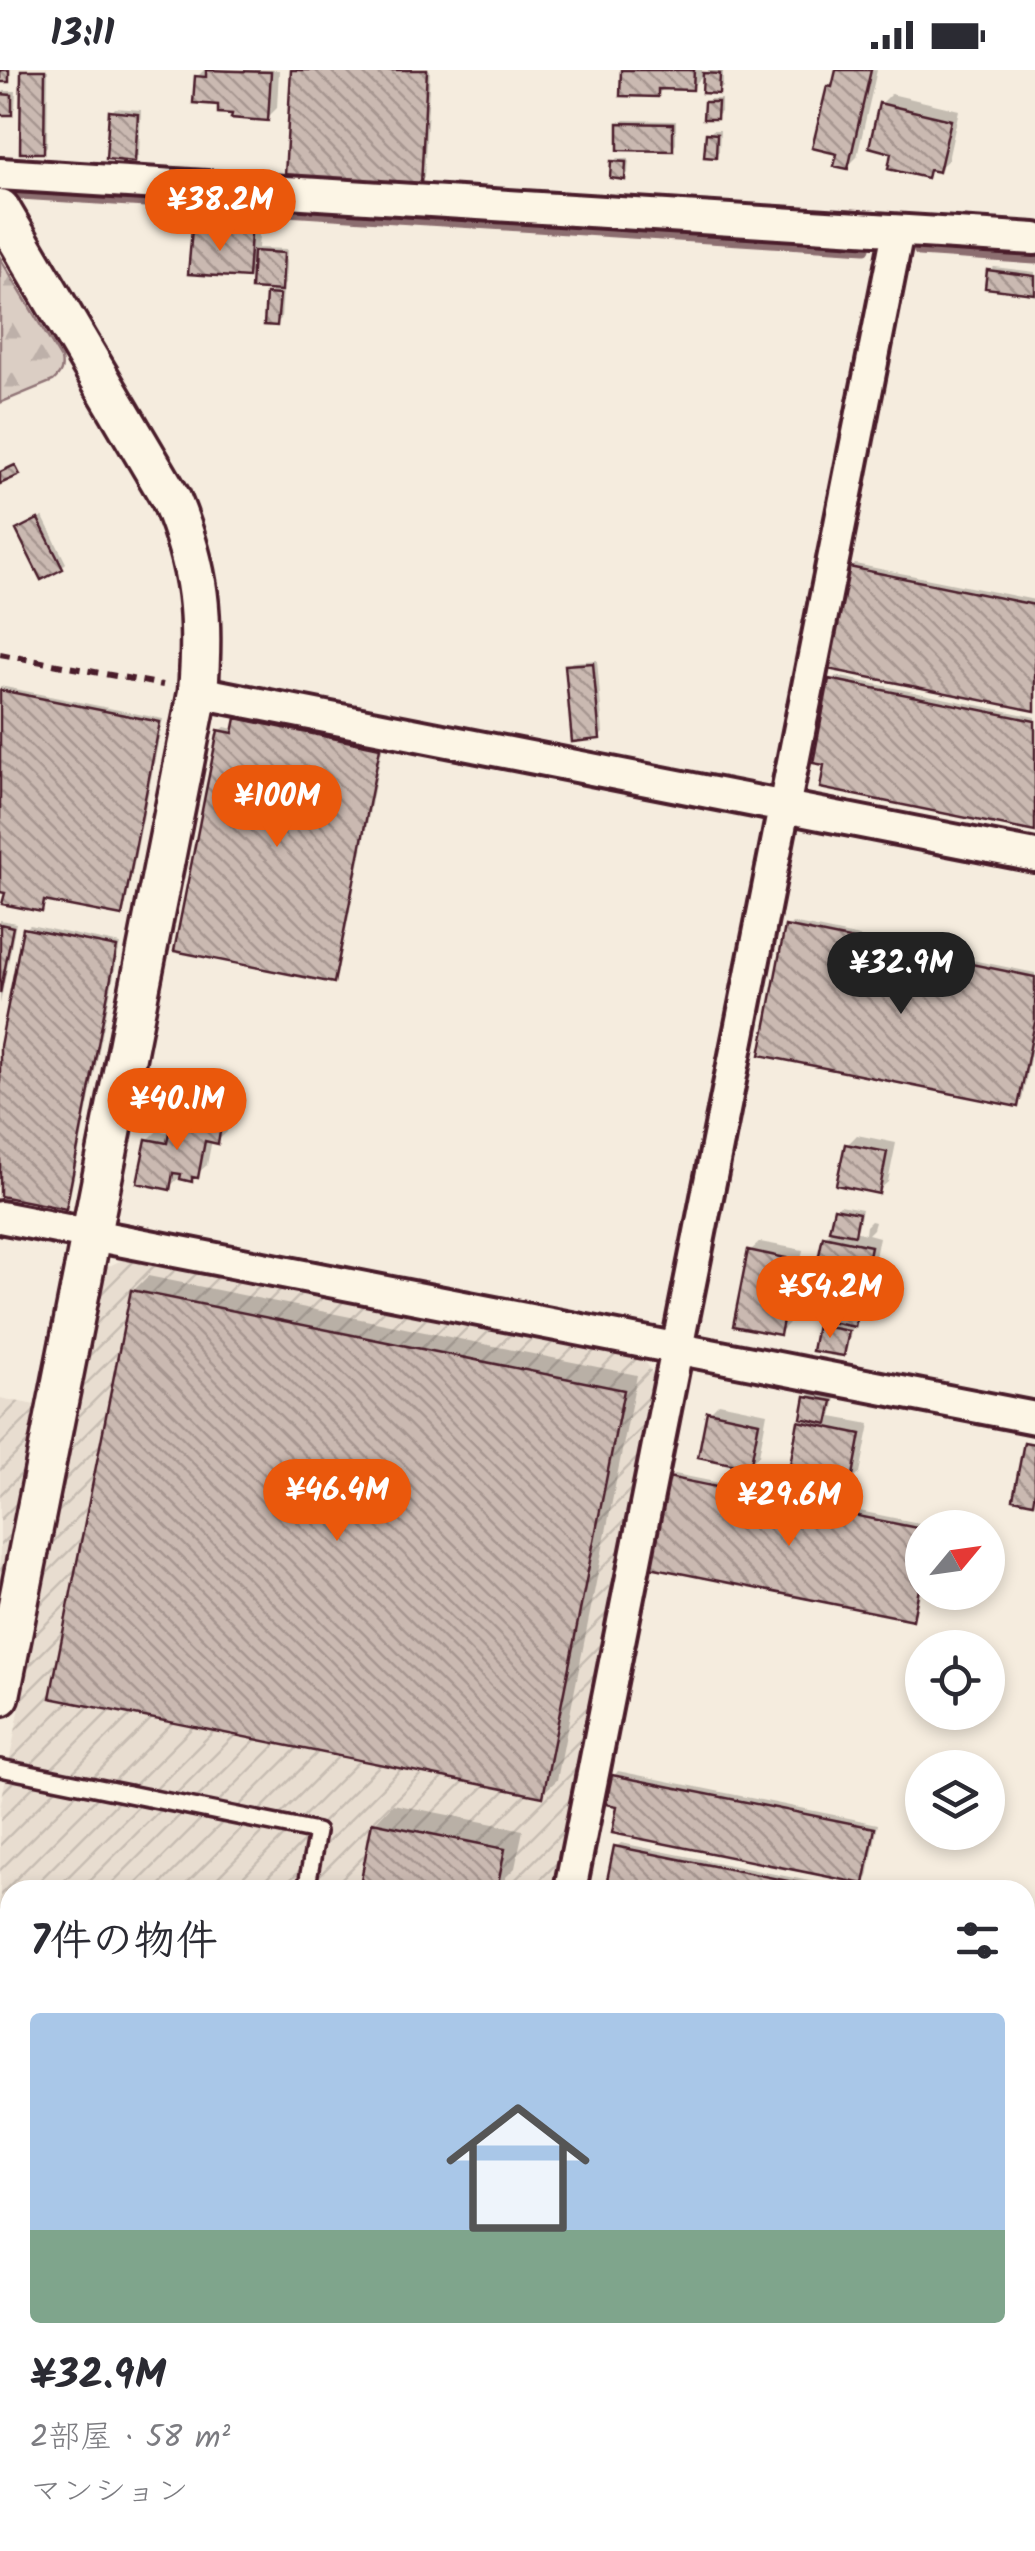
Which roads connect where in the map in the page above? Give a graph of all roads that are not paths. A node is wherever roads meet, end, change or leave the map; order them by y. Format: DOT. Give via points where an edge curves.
graph roads {
  1 [pos="0,174"];
  2 [pos="0,209"];
  3 [pos="898,231"];
  4 [pos="1035,240"];
  5 [pos="198,692"];
  6 [pos="784,807"];
  7 [pos="1035,856"];
  8 [pos="0,1217"];
  9 [pos="91,1234"];
  10 [pos="677,1348"];
  11 [pos="1035,1418"];
  12 [pos="0,1696"];
  13 [pos="0,1768"];
  14 [pos="308,1880"];
  15 [pos="572,1880"];
  1 -- 3 [label="street"];
  2 -- 5 [label="street" via="154,466 185,533 200,604"];
  3 -- 4 [label="street"];
  3 -- 6 [label="street"];
  5 -- 6 [label="street"];
  5 -- 9 [label="street"];
  6 -- 7 [label="street"];
  6 -- 10 [label="street"];
  8 -- 9 [label="street"];
  9 -- 10 [label="street"];
  9 -- 12 [label="street"];
  10 -- 11 [label="street"];
  10 -- 15 [label="street"];
  13 -- 14 [label="lane" via="317,1832"];
}
